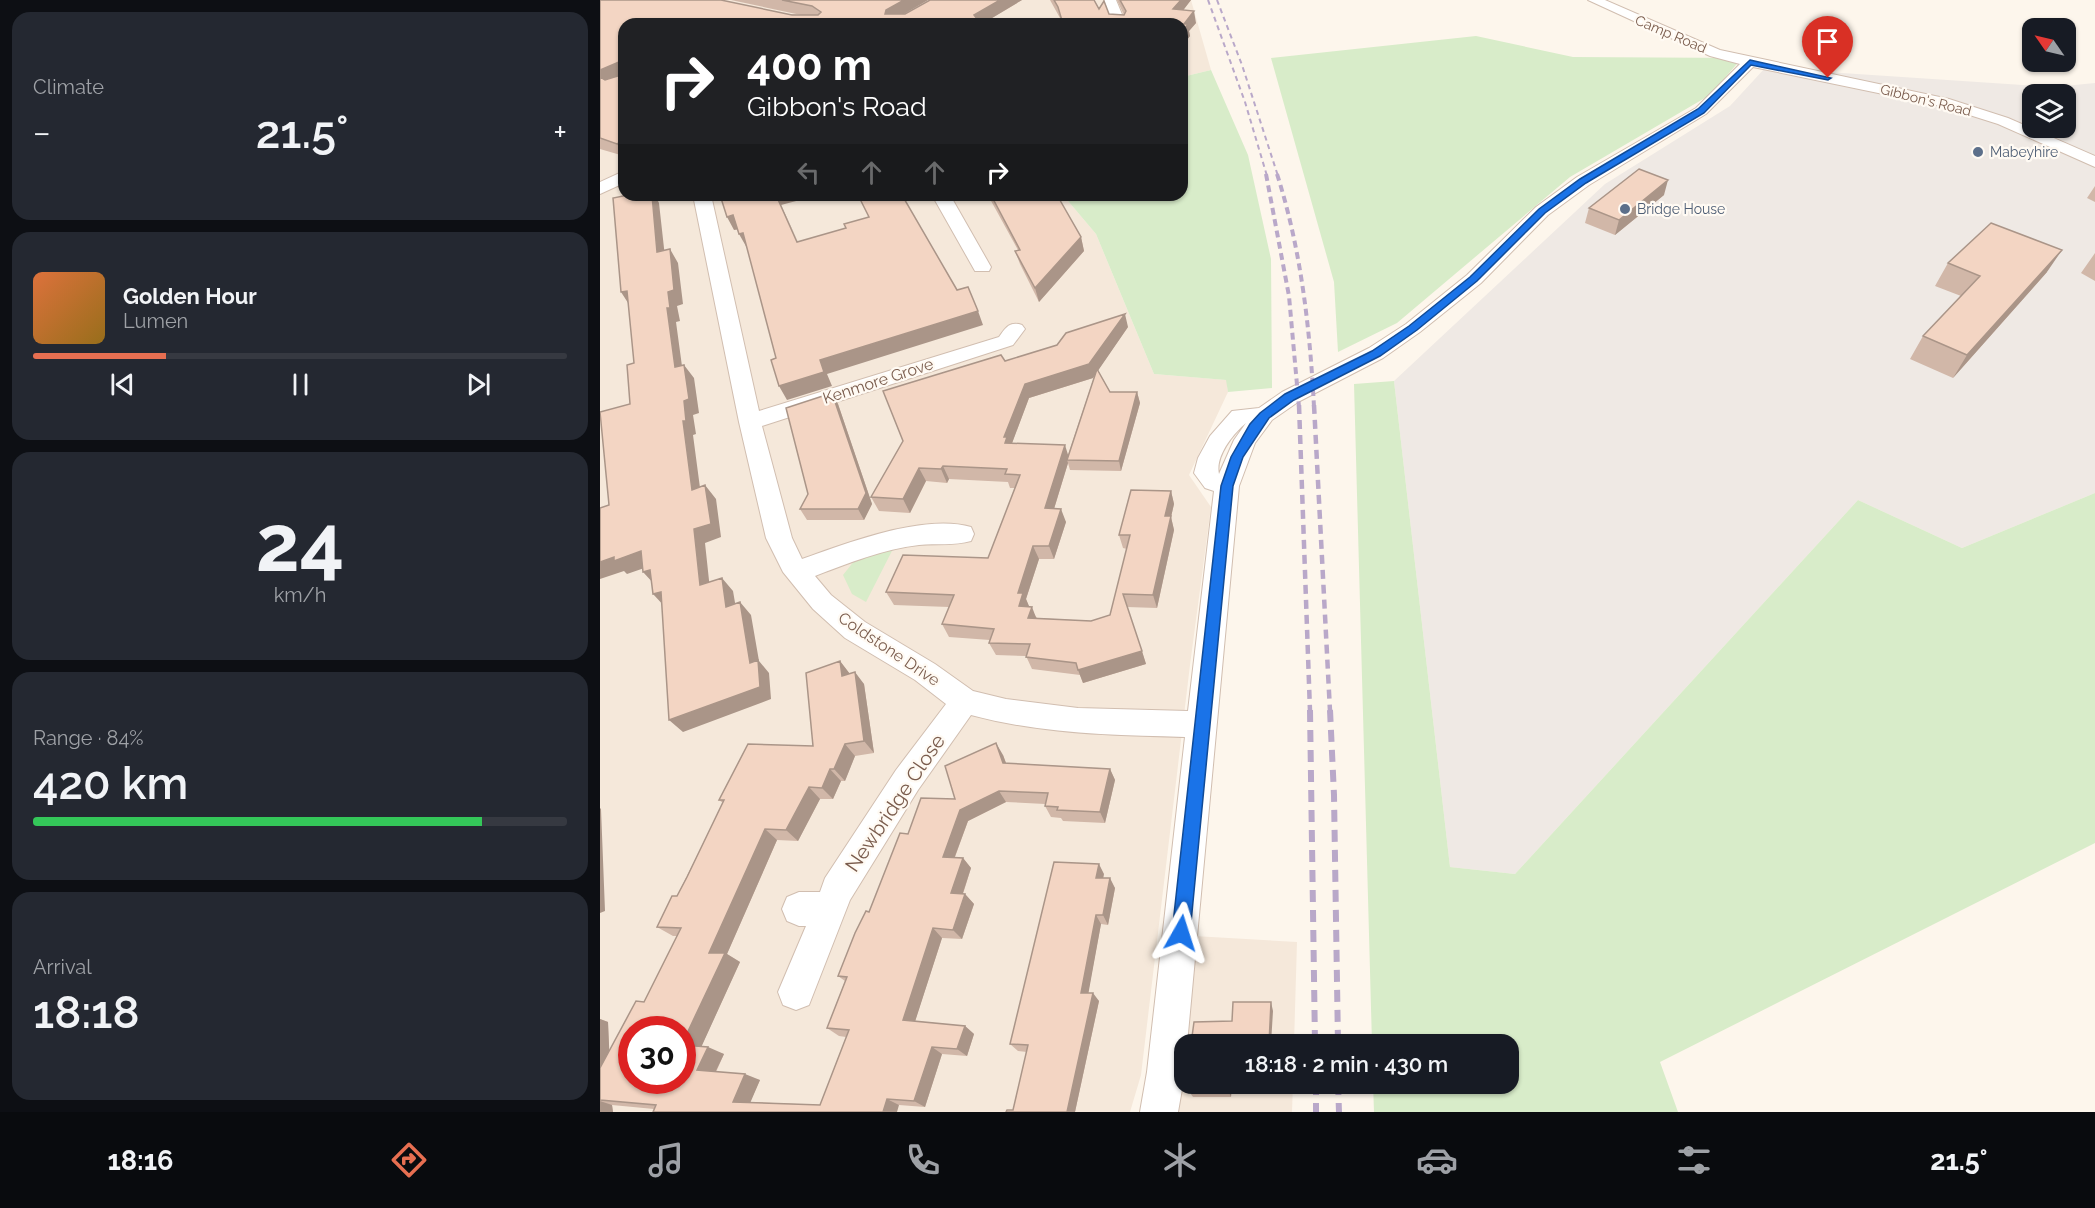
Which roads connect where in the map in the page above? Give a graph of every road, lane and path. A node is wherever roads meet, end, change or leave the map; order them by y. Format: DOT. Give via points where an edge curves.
graph roads {
  1 [pos="1110,0"];
  2 [pos="1594,0"];
  3 [pos="1117,18"];
  4 [pos="1750,62"];
  5 [pos="2095,162"];
  6 [pos="618,179"];
  7 [pos="600,189"];
  8 [pos="703,201"];
  9 [pos="944,201"];
  10 [pos="953,261"];
  11 [pos="1014,338"];
  12 [pos="750,422"];
  13 [pos="962,534"];
  14 [pos="796,572"];
  15 [pos="965,701"];
  16 [pos="1203,724"];
  17 [pos="796,992"];
  18 [pos="1159,1112"];
  1 -- 3 [label="street"];
  2 -- 4 [label="street, Camp Road" via="1701,47"];
  4 -- 5 [label="street, Gibbon's Road" via="1954,105 2003,121"];
  4 -- 16 [label="street" via="1701,111 1583,181 1542,211 1474,279 1413,328 1264,415 1245,440 1227,486"];
  6 -- 7 [label="street"];
  8 -- 12 [label="street, Coldstone Drive"];
  9 -- 10 [label="street" via="979,261"];
  11 -- 12 [label="street, Kenmore Grove"];
  12 -- 14 [label="street, Coldstone Drive" via="779,538"];
  13 -- 14 [label="street" via="941,524"];
  14 -- 15 [label="street, Coldstone Drive" via="822,602 855,630"];
  15 -- 16 [label="street, Coldstone Drive" via="1006,712 1078,722"];
  15 -- 17 [label="street, Newbridge Close" via="907,780 837,890 814,908"];
  16 -- 18 [label="street"];
}
